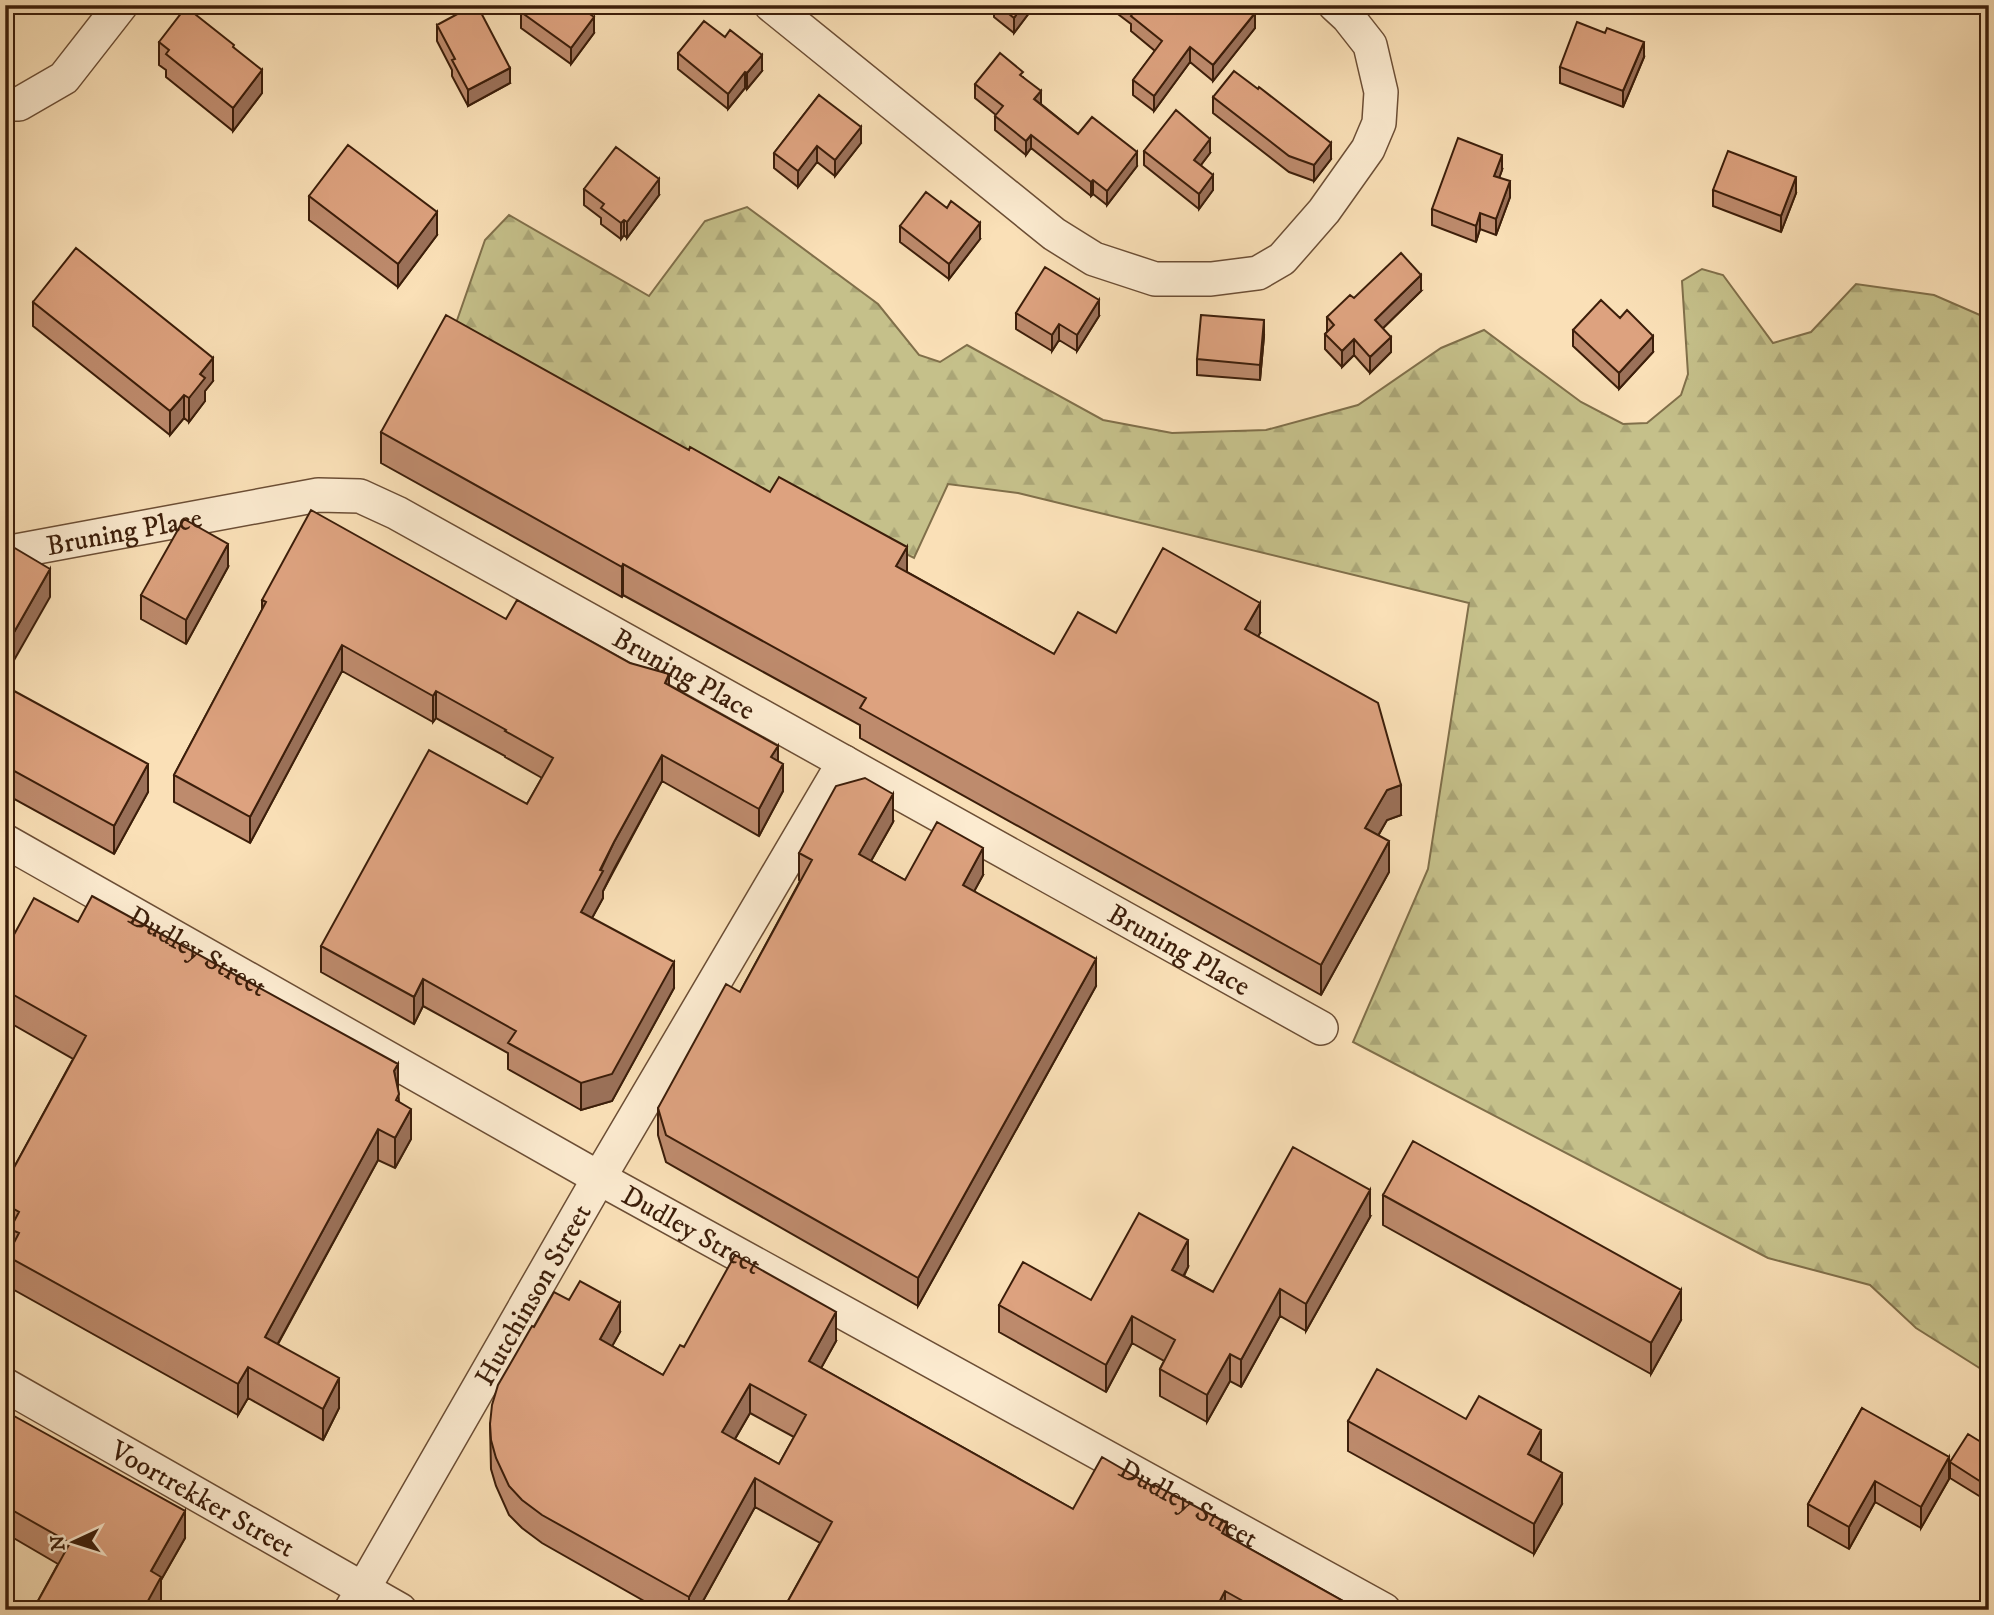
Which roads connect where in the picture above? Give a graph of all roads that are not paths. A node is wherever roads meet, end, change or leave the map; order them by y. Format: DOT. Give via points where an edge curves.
graph roads {
  1 [pos="121,5"];
  2 [pos="771,5"];
  3 [pos="1335,5"];
  4 [pos="5,104"];
  5 [pos="5,553"];
  6 [pos="844,762"];
  7 [pos="5,841"];
  8 [pos="1321,1028"];
  9 [pos="599,1178"];
  10 [pos="5,1385"];
  11 [pos="356,1599"];
  12 [pos="400,1610"];
  13 [pos="1384,1610"];
  1 -- 4 [label="street" via="64,78 19,104"];
  2 -- 3 [label="street" via="1054,234 1094,259 1155,279 1258,273 1282,259 1324,211 1368,149 1379,123 1381,92 1370,45"];
  5 -- 6 [label="street, Bruning Place" via="318,495 360,496"];
  6 -- 8 [label="street, Bruning Place"];
  6 -- 9 [label="street, Hutchinson Street"];
  7 -- 9 [label="street, Dudley Street"];
  9 -- 11 [label="street, Hutchinson Street"];
  9 -- 13 [label="street, Dudley Street"];
  10 -- 11 [label="street, Voortrekker Street"];
  11 -- 12 [label="street, Voortrekker Street"];
}
